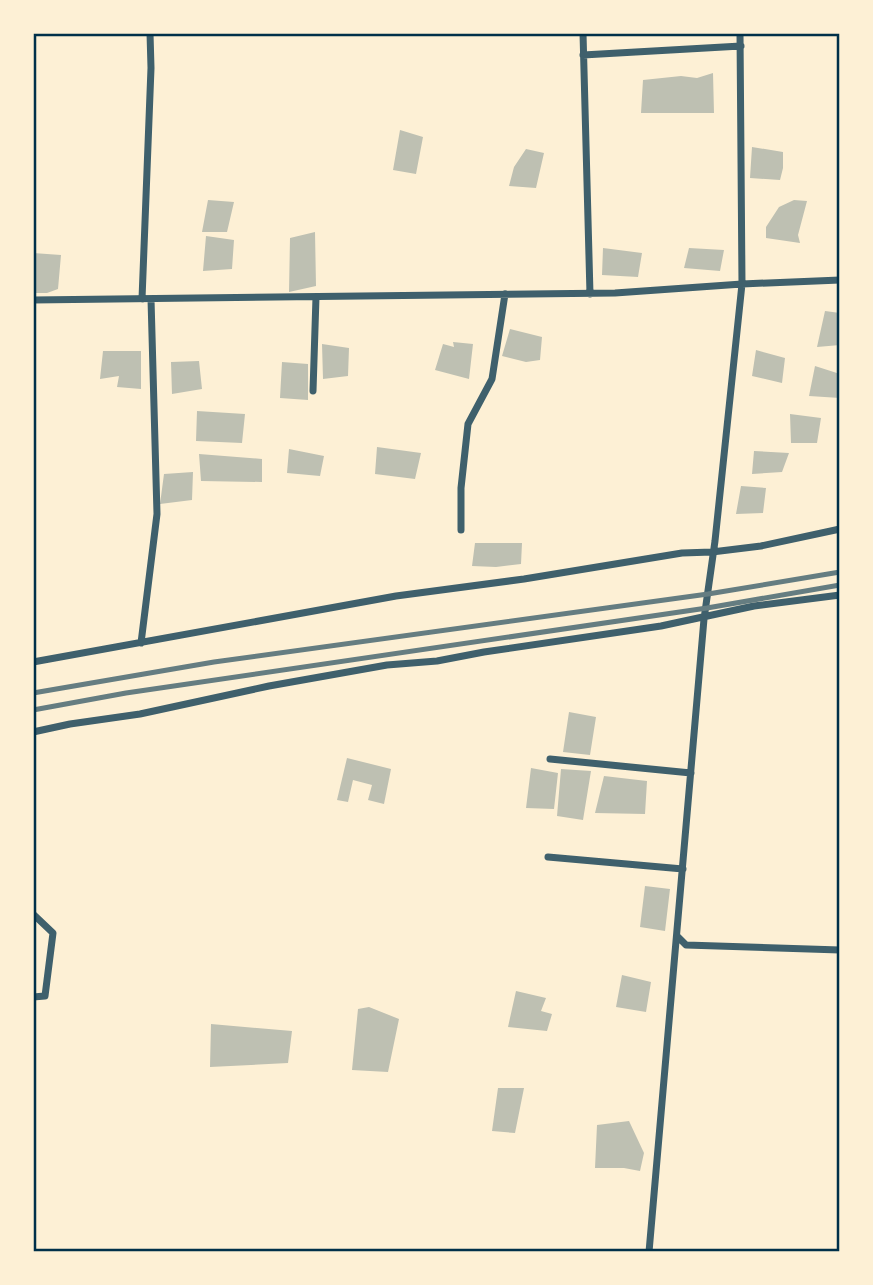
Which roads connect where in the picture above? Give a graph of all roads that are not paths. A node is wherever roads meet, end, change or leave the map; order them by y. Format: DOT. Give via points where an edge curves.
graph roads {
  1 [pos="150,33"];
  2 [pos="583,33"];
  3 [pos="740,33"];
  4 [pos="741,46"];
  5 [pos="583,55"];
  6 [pos="840,280"];
  7 [pos="742,284"];
  8 [pos="505,294"];
  9 [pos="590,294"];
  10 [pos="316,297"];
  11 [pos="146,299"];
  12 [pos="33,300"];
  13 [pos="313,391"];
  14 [pos="840,529"];
  15 [pos="461,530"];
  16 [pos="712,552"];
  17 [pos="840,595"];
  18 [pos="704,619"];
  19 [pos="141,643"];
  20 [pos="33,663"];
  21 [pos="33,734"];
  22 [pos="550,759"];
  23 [pos="691,773"];
  24 [pos="548,857"];
  25 [pos="683,869"];
  26 [pos="33,914"];
  27 [pos="677,936"];
  28 [pos="840,950"];
  29 [pos="33,997"];
  30 [pos="649,1252"];
  1 -- 11 [label="street"];
  2 -- 5 [label="street"];
  3 -- 4 [label="street"];
  4 -- 5 [label="street"];
  4 -- 7 [label="street"];
  5 -- 9 [label="street"];
  6 -- 7 [label="street"];
  7 -- 9 [label="street"];
  7 -- 16 [label="street"];
  8 -- 9 [label="street"];
  8 -- 10 [label="street"];
  8 -- 15 [label="street" via="492,379 468,424"];
  10 -- 11 [label="street"];
  10 -- 13 [label="street"];
  11 -- 12 [label="street"];
  11 -- 19 [label="street" via="157,514"];
  14 -- 16 [label="street"];
  16 -- 18 [label="street"];
  16 -- 19 [label="street" via="396,596"];
  17 -- 18 [label="street" via="754,606"];
  18 -- 21 [label="street" via="438,662 387,665"];
  18 -- 23 [label="street"];
  19 -- 20 [label="street"];
  22 -- 23 [label="street"];
  23 -- 25 [label="street"];
  24 -- 25 [label="street"];
  25 -- 27 [label="street"];
  26 -- 29 [label="street" via="53,933 46,996"];
  27 -- 28 [label="street" via="686,945"];
  27 -- 30 [label="street"];
}
